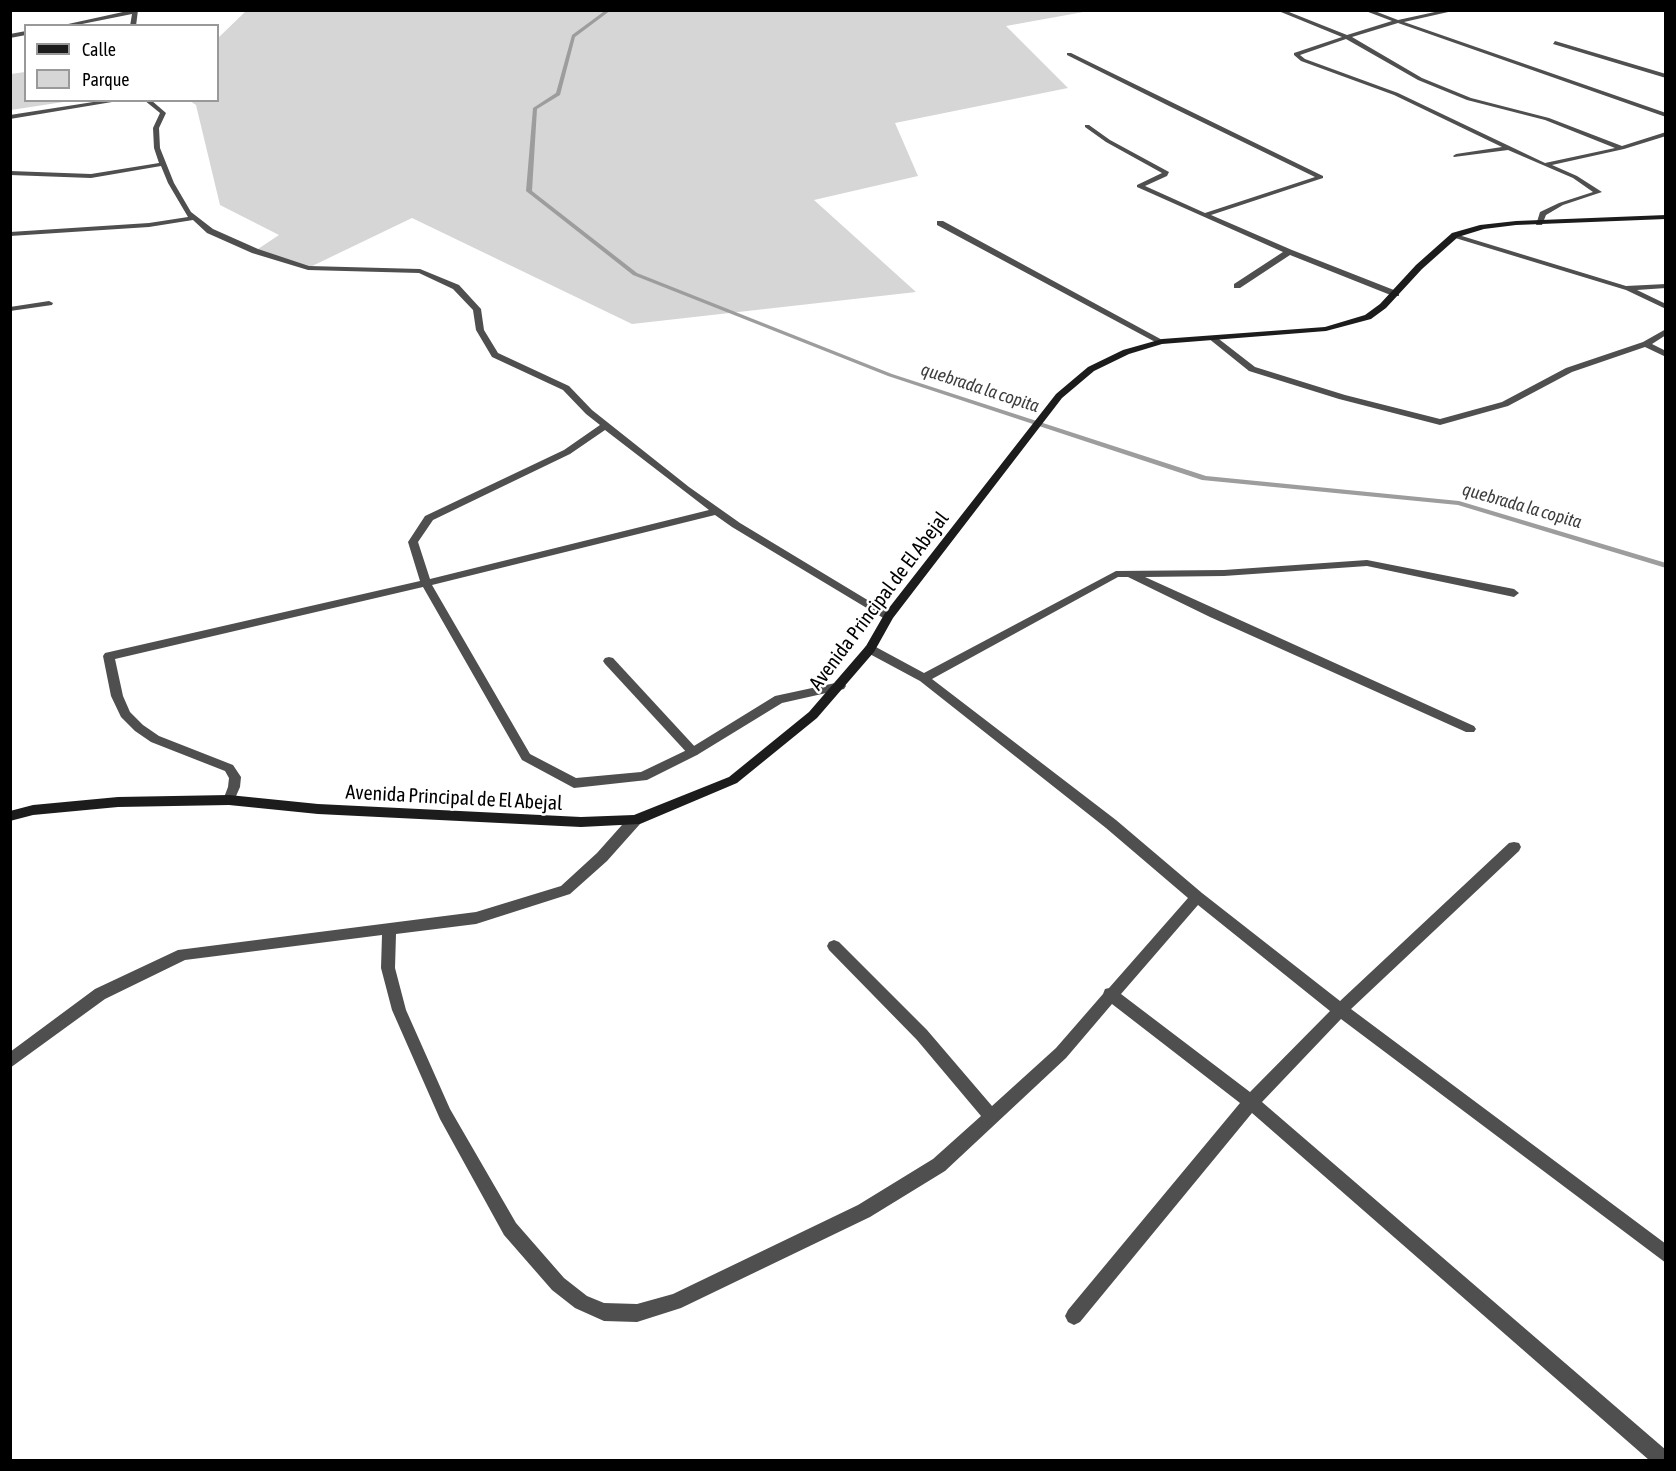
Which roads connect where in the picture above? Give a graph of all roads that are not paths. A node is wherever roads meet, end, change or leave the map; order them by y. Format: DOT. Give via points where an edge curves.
graph roads {
  1 [pos="1278,10"];
  2 [pos="1365,10"];
  3 [pos="1455,10"];
  4 [pos="135,11"];
  5 [pos="1399,21"];
  6 [pos="71,24"];
  7 [pos="1347,38"];
  8 [pos="1555,43"];
  9 [pos="1069,54"];
  10 [pos="1665,76"];
  11 [pos="109,102"];
  12 [pos="149,102"];
  13 [pos="1665,115"];
  14 [pos="10,117"];
  15 [pos="1087,126"];
  16 [pos="1665,134"];
  17 [pos="1509,148"];
  18 [pos="1622,148"];
  19 [pos="1456,156"];
  20 [pos="163,164"];
  21 [pos="1544,165"];
  22 [pos="10,173"];
  23 [pos="1205,215"];
  24 [pos="1665,217"];
  25 [pos="194,218"];
  26 [pos="1539,223"];
  27 [pos="940,224"];
  28 [pos="10,234"];
  29 [pos="1455,235"];
  30 [pos="1289,252"];
  31 [pos="1237,286"];
  32 [pos="1665,286"];
  33 [pos="1626,288"];
  34 [pos="1396,294"];
  35 [pos="49,303"];
  36 [pos="1665,307"];
  37 [pos="10,309"];
  38 [pos="1665,331"];
  39 [pos="1212,338"];
  40 [pos="1162,342"];
  41 [pos="1646,344"];
  42 [pos="1665,355"];
  43 [pos="606,425"];
  44 [pos="717,511"];
  45 [pos="1130,573"];
  46 [pos="426,584"];
  47 [pos="1514,593"];
  48 [pos="890,616"];
  49 [pos="870,648"];
  50 [pos="609,661"];
  51 [pos="924,678"];
  52 [pos="840,686"];
  53 [pos="1470,729"];
  54 [pos="693,752"];
  55 [pos="229,800"];
  56 [pos="10,816"];
  57 [pos="635,820"];
  58 [pos="1514,847"];
  59 [pos="1197,897"];
  60 [pos="389,930"];
  61 [pos="834,946"];
  62 [pos="1110,993"];
  63 [pos="1340,1010"];
  64 [pos="10,1062"];
  65 [pos="1251,1102"];
  66 [pos="992,1118"];
  67 [pos="1665,1254"];
  68 [pos="1074,1316"];
  69 [pos="1663,1461"];
  1 -- 7 [label="street"];
  2 -- 5 [label="street"];
  3 -- 5 [label="street"];
  4 -- 6 [label="street"];
  5 -- 7 [label="street"];
  5 -- 13 [label="street"];
  7 -- 17 [label="street" via="1296,54 1435,111"];
  7 -- 18 [label="street" via="1420,79 1459,95 1547,119"];
  8 -- 10 [label="street"];
  9 -- 23 [label="street" via="1321,177"];
  11 -- 14 [label="street"];
  12 -- 20 [label="street" via="163,113 156,128"];
  15 -- 23 [label="street" via="1166,172 1139,186"];
  16 -- 18 [label="street"];
  17 -- 19 [label="street"];
  17 -- 21 [label="street"];
  18 -- 21 [label="street"];
  20 -- 22 [label="street" via="91,176"];
  20 -- 25 [label="street"];
  21 -- 26 [label="street" via="1599,192 1560,204 1543,214"];
  23 -- 30 [label="street"];
  24 -- 26 [label="main road, Avenida Principal de El Abejal"];
  25 -- 28 [label="street" via="149,225"];
  25 -- 43 [label="street" via="210,231 255,251 308,268 420,271 456,286 477,309 480,330 495,355 566,388"];
  26 -- 29 [label="main road, Avenida Principal de El Abejal" via="1483,227"];
  27 -- 40 [label="street"];
  29 -- 33 [label="street"];
  29 -- 34 [label="main road, Avenida Principal de El Abejal"];
  30 -- 31 [label="street"];
  30 -- 34 [label="street"];
  32 -- 33 [label="street"];
  33 -- 36 [label="street"];
  34 -- 39 [label="main road, Avenida Principal de El Abejal" via="1368,317 1326,329"];
  35 -- 37 [label="street"];
  38 -- 41 [label="street"];
  39 -- 40 [label="main road, Avenida Principal de El Abejal"];
  39 -- 41 [label="street" via="1252,369 1342,398 1440,422 1505,404 1569,370"];
  40 -- 48 [label="main road, Avenida Principal de El Abejal" via="1126,352 1091,369 1059,396"];
  41 -- 42 [label="street"];
  43 -- 44 [label="street"];
  43 -- 46 [label="street" via="567,452 429,518 413,542"];
  44 -- 46 [label="street"];
  44 -- 48 [label="street"];
  45 -- 47 [label="street" via="1224,573 1367,563"];
  45 -- 51 [label="street" via="1116,574"];
  45 -- 53 [label="street"];
  46 -- 54 [label="street" via="526,757 574,783 643,777"];
  46 -- 55 [label="street" via="109,656 125,714 155,739 229,768 235,777"];
  48 -- 49 [label="main road, Avenida Principal de El Abejal"];
  49 -- 51 [label="street"];
  49 -- 52 [label="main road, Avenida Principal de El Abejal"];
  50 -- 54 [label="street"];
  51 -- 59 [label="street" via="1111,824"];
  52 -- 54 [label="street" via="779,699"];
  52 -- 57 [label="main road, Avenida Principal de El Abejal" via="813,715 733,780"];
  55 -- 56 [label="main road, Avenida Principal de El Abejal" via="118,802"];
  55 -- 57 [label="main road, Avenida Principal de El Abejal" via="318,809 580,822"];
  57 -- 60 [label="street" via="565,890 476,918"];
  58 -- 63 [label="street"];
  59 -- 62 [label="street"];
  59 -- 63 [label="street"];
  60 -- 64 [label="street" via="183,954 100,993"];
  60 -- 66 [label="street" via="388,968 399,1010 445,1114 510,1229 558,1284 581,1302 604,1312 637,1313 675,1302 864,1211 939,1165"];
  61 -- 66 [label="street" via="922,1035"];
  62 -- 65 [label="street"];
  62 -- 66 [label="street" via="1060,1053"];
  63 -- 65 [label="street"];
  63 -- 67 [label="street"];
  65 -- 68 [label="street"];
  65 -- 69 [label="street"];
}
